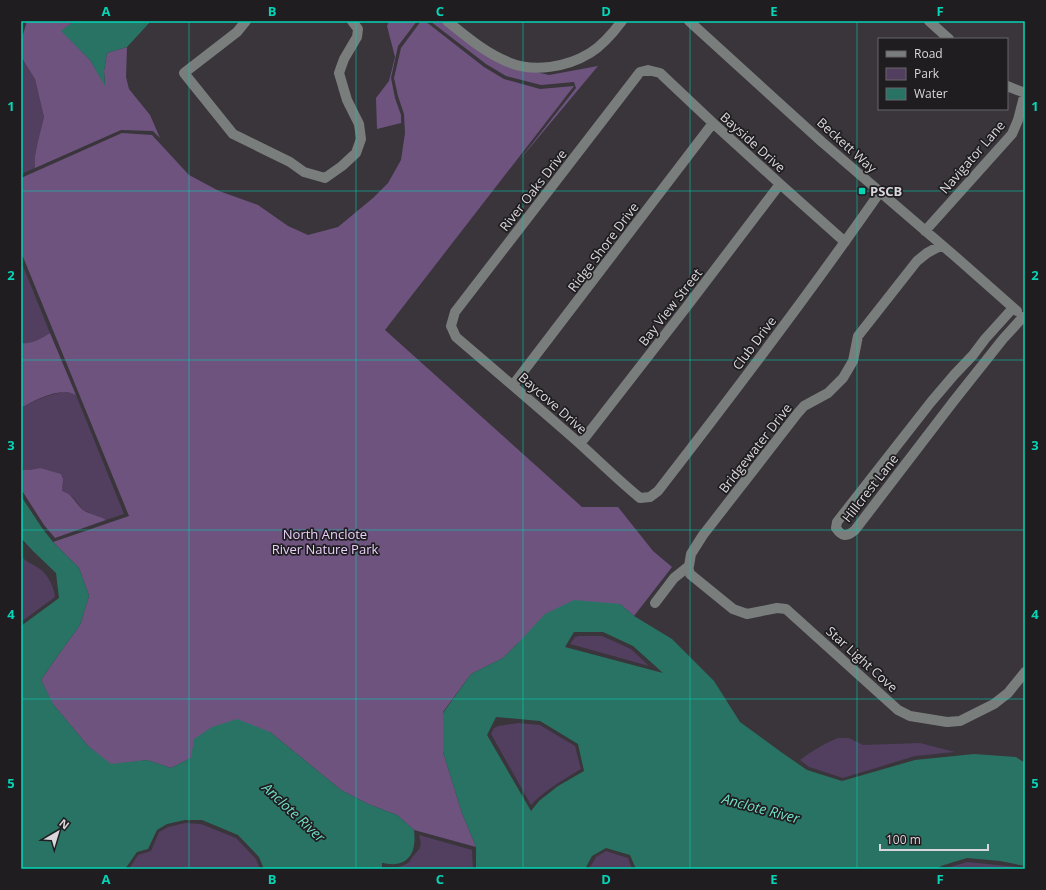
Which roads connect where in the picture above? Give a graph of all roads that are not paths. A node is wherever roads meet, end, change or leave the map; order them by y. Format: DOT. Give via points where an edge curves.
graph roads {
  1 [pos="246,21"];
  2 [pos="352,21"];
  3 [pos="448,21"];
  4 [pos="622,21"];
  5 [pos="689,21"];
  6 [pos="929,21"];
  7 [pos="948,38"];
  8 [pos="640,72"];
  9 [pos="1008,86"];
  10 [pos="1025,93"];
  11 [pos="713,123"];
  12 [pos="780,184"];
  13 [pos="880,192"];
  14 [pos="925,231"];
  15 [pos="845,242"];
  16 [pos="942,245"];
  17 [pos="1013,308"];
  18 [pos="1023,315"];
  19 [pos="451,326"];
  20 [pos="513,385"];
  21 [pos="580,444"];
  22 [pos="640,498"];
  23 [pos="688,567"];
  24 [pos="655,603"];
  25 [pos="1025,672"];
  1 -- 2 [label="street" via="237,32 184,73 233,134 290,162 304,172 325,178 356,153 361,139 359,124 347,100 339,72 357,37 358,29"];
  3 -- 4 [label="street" via="500,59 524,67 537,68 570,63 590,53 606,41"];
  5 -- 13 [label="street, Beckett Way"];
  6 -- 7 [label="street"];
  8 -- 11 [label="street, Bayside Drive" via="648,70 660,73"];
  8 -- 19 [label="street, River Oaks Drive" via="455,312"];
  9 -- 10 [label="street"];
  10 -- 14 [label="street, Navigator Lane" via="1012,134"];
  11 -- 12 [label="street, Bayside Drive"];
  11 -- 20 [label="street, Ridge Shore Drive"];
  12 -- 15 [label="street, Bayside Drive"];
  12 -- 21 [label="street, Bay View Street"];
  13 -- 14 [label="street, Beckett Way"];
  13 -- 15 [label="street, Club Drive"];
  14 -- 16 [label="street, Beckett Way"];
  15 -- 22 [label="street, Club Drive" via="658,491 650,497"];
  16 -- 17 [label="street, Beckett Way"];
  16 -- 23 [label="street, Bridgewater Drive" via="919,258 858,336 853,361 843,378 828,393 804,406 797,414 703,535 691,554"];
  17 -- 18 [label="street, Beckett Way"];
  17 -- 18 [label="street, Hillcrest Lane" via="931,402 837,522 836,528 839,533 850,534 855,530"];
  19 -- 20 [label="street, Baycove Drive" via="456,337"];
  20 -- 21 [label="street, Baycove Drive"];
  21 -- 22 [label="street, Baycove Drive"];
  23 -- 24 [label="street" via="674,578"];
  23 -- 25 [label="street, Star Light Cove" via="690,574 733,609 747,614 777,608 786,609 898,710 910,716 947,722 960,721 994,704 1008,693"];
}
